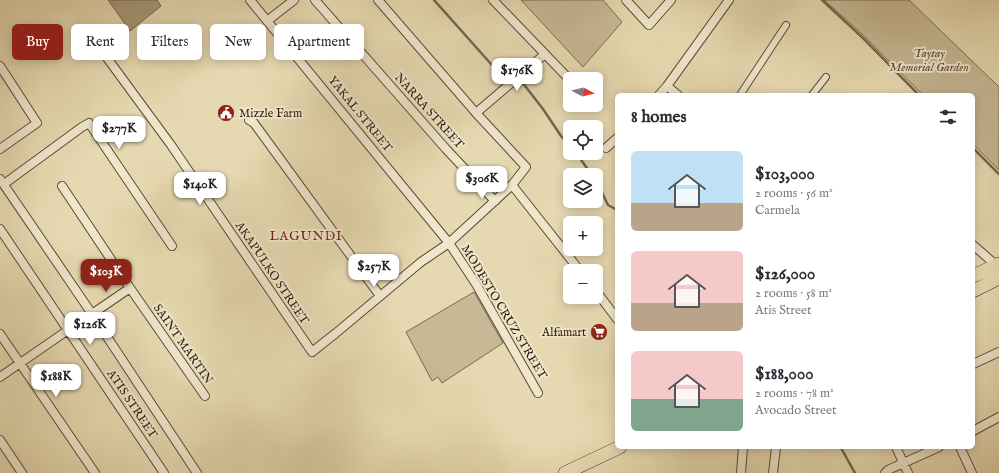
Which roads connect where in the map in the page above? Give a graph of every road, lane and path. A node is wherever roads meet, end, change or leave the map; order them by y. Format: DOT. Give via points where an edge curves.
graph roads {
  1 [pos="250,0"];
  2 [pos="294,0"];
  3 [pos="378,0"];
  4 [pos="493,0"];
  5 [pos="626,0"];
  6 [pos="670,0"];
  7 [pos="729,0"];
  8 [pos="316,1"];
  9 [pos="267,21"];
  10 [pos="786,25"];
  11 [pos="545,54"];
  12 [pos="109,60"];
  13 [pos="0,66"];
  14 [pos="563,73"];
  15 [pos="826,77"];
  16 [pos="667,86"];
  17 [pos="661,93"];
  18 [pos="676,93"];
  19 [pos="741,93"];
  20 [pos="814,93"];
  21 [pos="476,113"];
  22 [pos="249,120"];
  23 [pos="615,140"];
  24 [pos="606,148"];
  25 [pos="0,149"];
  26 [pos="2,181"];
  27 [pos="512,185"];
  28 [pos="62,186"];
  29 [pos="495,201"];
  30 [pos="0,228"];
  31 [pos="449,243"];
  32 [pos="172,246"];
  33 [pos="975,247"];
  34 [pos="574,264"];
  35 [pos="998,265"];
  36 [pos="975,275"];
  37 [pos="999,278"];
  38 [pos="130,288"];
  39 [pos="975,290"];
  40 [pos="380,296"];
  41 [pos="603,300"];
  42 [pos="92,314"];
  43 [pos="615,316"];
  44 [pos="84,319"];
  45 [pos="68,330"];
  46 [pos="0,334"];
  47 [pos="999,352"];
  48 [pos="975,363"];
  49 [pos="20,364"];
  50 [pos="0,377"];
  51 [pos="538,393"];
  52 [pos="205,396"];
  53 [pos="999,417"];
  54 [pos="975,430"];
  55 [pos="0,440"];
  56 [pos="616,449"];
  57 [pos="742,449"];
  58 [pos="776,449"];
  59 [pos="897,449"];
  60 [pos="935,449"];
  61 [pos="961,449"];
  62 [pos="904,463"];
  63 [pos="22,473"];
  64 [pos="95,473"];
  65 [pos="164,473"];
  66 [pos="197,473"];
  67 [pos="565,473"];
  68 [pos="741,473"];
  69 [pos="773,473"];
  70 [pos="885,473"];
  71 [pos="908,473"];
  72 [pos="972,473"];
  1 -- 9 [label="street, YAKAL STREET"];
  2 -- 9 [label="street"];
  3 -- 21 [label="street"];
  4 -- 11 [label="street"];
  5 -- 6 [label="street" via="649,25"];
  7 -- 16 [label="street"];
  8 -- 29 [label="street, NARRA STREET"];
  9 -- 31 [label="street, YAKAL STREET"];
  10 -- 19 [label="street"];
  11 -- 14 [label="street"];
  11 -- 21 [label="street"];
  12 -- 40 [label="street, AKAPULKO STREET" via="171,145 312,352"];
  13 -- 25 [label="street" via="38,123"];
  15 -- 20 [label="street"];
  16 -- 17 [label="street"];
  16 -- 18 [label="street"];
  21 -- 27 [label="street" via="526,167"];
  22 -- 40 [label="street" via="254,123"];
  23 -- 24 [label="street"];
  26 -- 32 [label="street" via="89,123"];
  26 -- 42 [label="street"];
  27 -- 29 [label="street"];
  27 -- 34 [label="street"];
  28 -- 38 [label="street, SAINT MARTIN"];
  29 -- 31 [label="street"];
  30 -- 45 [label="street, ATIS STREET"];
  31 -- 40 [label="street"];
  31 -- 51 [label="street, MODESTO CRUZ STREET" via="476,284"];
  33 -- 35 [label="street"];
  35 -- 36 [label="main road"];
  37 -- 39 [label="main road"];
  38 -- 42 [label="street"];
  38 -- 52 [label="street, SAINT MARTIN"];
  41 -- 43 [label="street"];
  42 -- 66 [label="street"];
  44 -- 45 [label="street"];
  45 -- 49 [label="street"];
  45 -- 65 [label="street, ATIS STREET"];
  46 -- 49 [label="street"];
  47 -- 48 [label="street"];
  49 -- 50 [label="street"];
  49 -- 64 [label="street"];
  53 -- 54 [label="street"];
  55 -- 63 [label="street"];
  56 -- 67 [label="main road"];
  57 -- 68 [label="street"];
  58 -- 69 [label="street"];
  59 -- 62 [label="street"];
  60 -- 62 [label="street"];
  61 -- 72 [label="street"];
  62 -- 70 [label="street"];
  62 -- 71 [label="street"];
}
